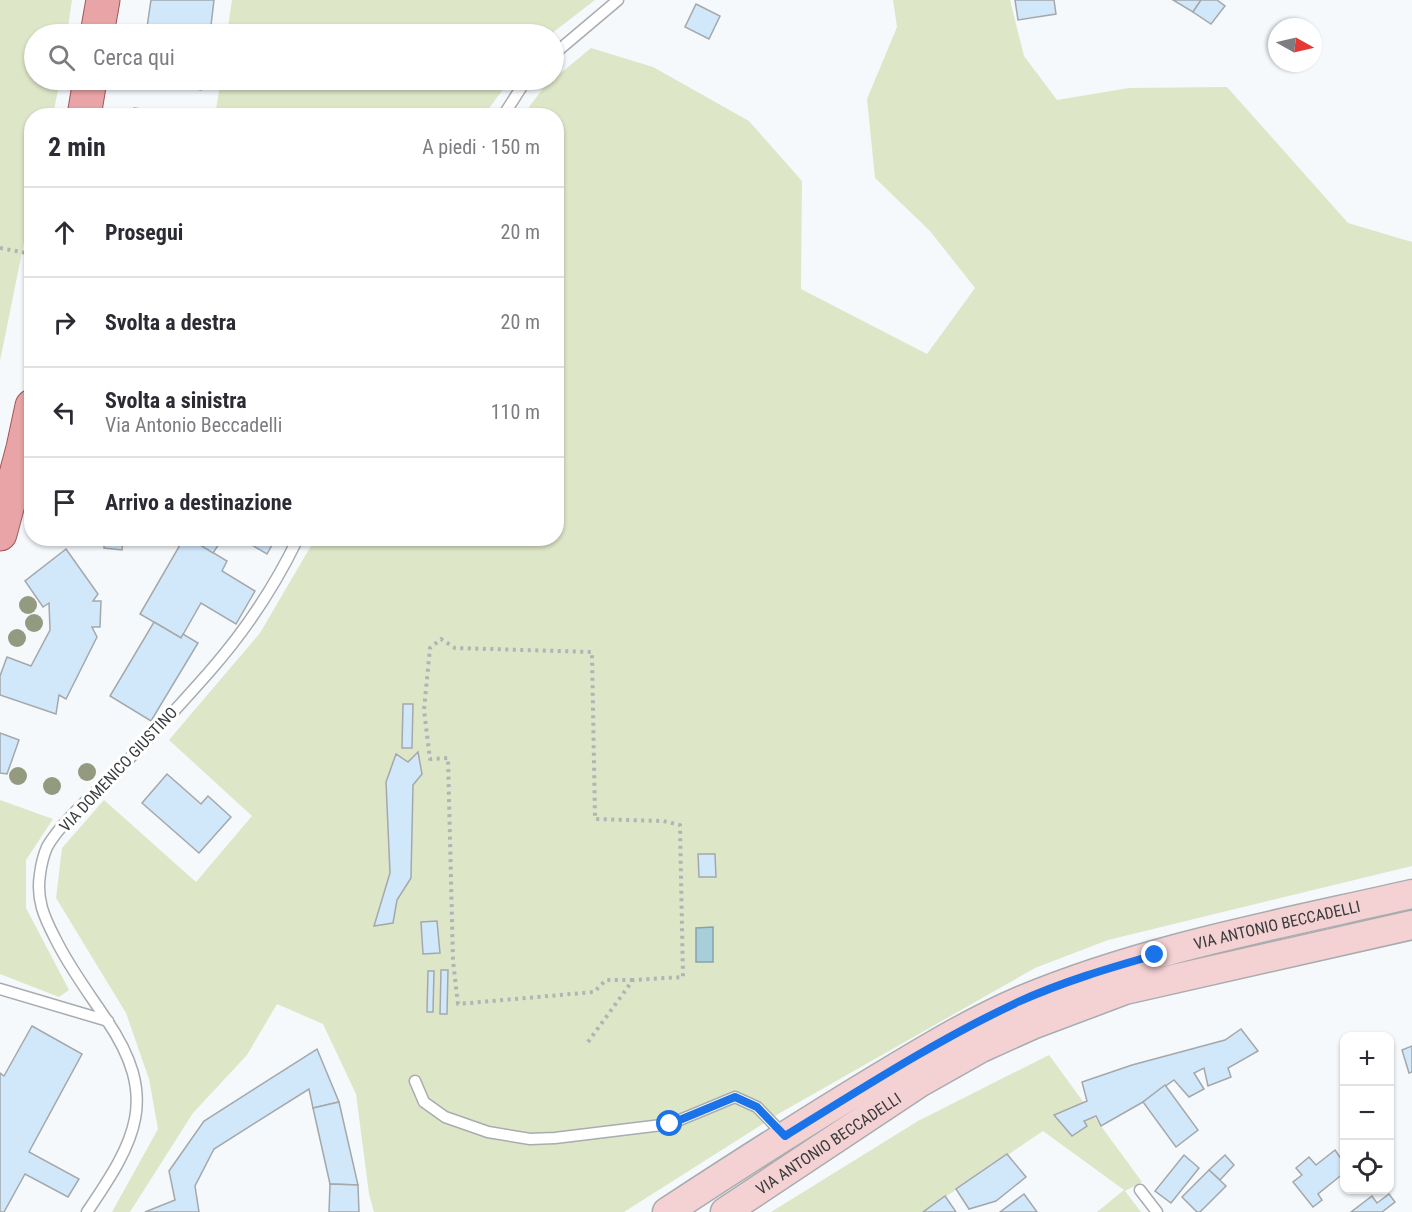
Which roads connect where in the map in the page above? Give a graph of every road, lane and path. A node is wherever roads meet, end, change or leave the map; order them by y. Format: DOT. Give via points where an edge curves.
graph roads {
  1 [pos="103,0"];
  2 [pos="618,0"];
  3 [pos="99,24"];
  4 [pos="564,46"];
  5 [pos="88,90"];
  6 [pos="520,90"];
  7 [pos="85,108"];
  8 [pos="508,108"];
  9 [pos="0,248"];
  10 [pos="24,252"];
  11 [pos="24,443"];
  12 [pos="0,534"];
  13 [pos="294,546"];
  14 [pos="1412,894"];
  15 [pos="1412,925"];
  16 [pos="633,980"];
  17 [pos="0,989"];
  18 [pos="108,1021"];
  19 [pos="588,1042"];
  20 [pos="415,1081"];
  21 [pos="785,1136"];
  22 [pos="1140,1190"];
  23 [pos="87,1212"];
  24 [pos="666,1212"];
  25 [pos="725,1212"];
  26 [pos="1157,1212"];
  1 -- 3 [label="main road"];
  2 -- 4 [label="lane"];
  5 -- 7 [label="main road"];
  6 -- 8 [label="lane"];
  9 -- 10 [label="path"];
  11 -- 12 [label="main road"];
  13 -- 18 [label="lane, VIA DOMENICO GIUSTINO" via="256,613 212,669 72,816 47,848 40,874 40,905 64,957"];
  14 -- 21 [label="main road, VIA ANTONIO BECCADELLI" via="1155,955 1063,984 1019,1002 921,1053"];
  15 -- 25 [label="main road, VIA ANTONIO BECCADELLI" via="1125,990 1032,1025 919,1083"];
  16 -- 16 [label="path" via="683,977 680,825 595,819 592,652 455,648 441,639 430,648 424,710 430,759 448,758 453,961 458,1004 594,992 606,980"];
  16 -- 19 [label="path"];
  17 -- 18 [label="lane"];
  18 -- 23 [label="lane, VIA DOMENICO GIUSTINO" via="137,1086 137,1113 116,1170"];
  20 -- 21 [label="lane" via="424,1102 445,1117 488,1132 555,1138 670,1124 735,1097 757,1107"];
  21 -- 24 [label="main road, VIA ANTONIO BECCADELLI"];
  22 -- 26 [label="lane"];
}
